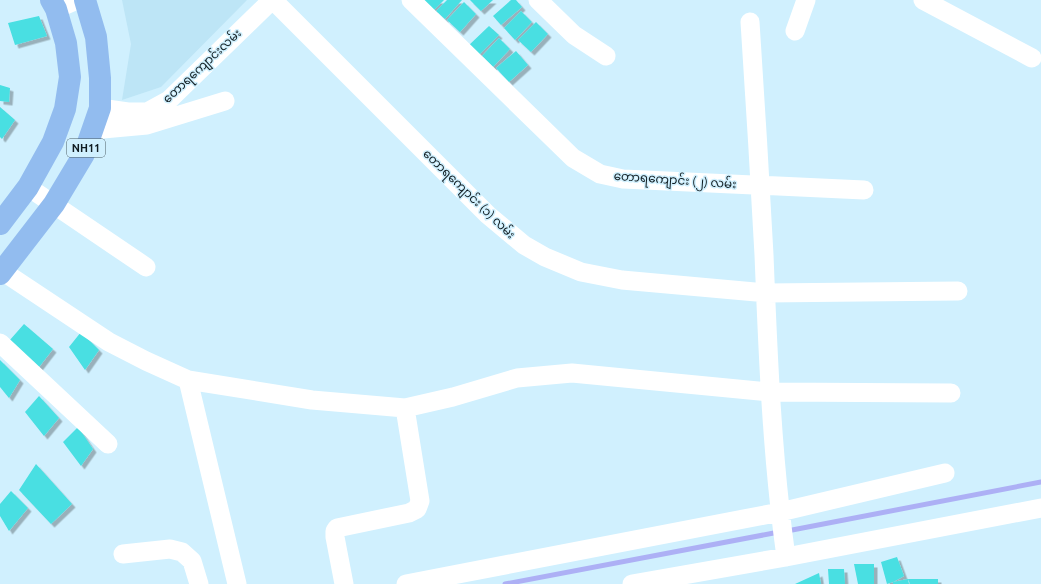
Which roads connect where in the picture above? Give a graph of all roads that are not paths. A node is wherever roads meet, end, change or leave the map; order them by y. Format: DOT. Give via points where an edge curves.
graph roads {
  1 [pos="77,0"];
  2 [pos="85,0"];
  3 [pos="272,0"];
  4 [pos="411,0"];
  5 [pos="538,0"];
  6 [pos="806,0"];
  7 [pos="923,0"];
  8 [pos="54,4"];
  9 [pos="750,22"];
  10 [pos="795,31"];
  11 [pos="606,56"];
  12 [pos="1032,58"];
  13 [pos="225,101"];
  14 [pos="100,108"];
  15 [pos="92,130"];
  16 [pos="761,185"];
  17 [pos="28,187"];
  18 [pos="864,190"];
  19 [pos="54,204"];
  20 [pos="0,224"];
  21 [pos="146,267"];
  22 [pos="1,272"];
  23 [pos="958,291"];
  24 [pos="766,293"];
  25 [pos="0,343"];
  26 [pos="188,380"];
  27 [pos="770,392"];
  28 [pos="951,393"];
  29 [pos="405,408"];
  30 [pos="108,444"];
  31 [pos="945,473"];
  32 [pos="1041,508"];
  33 [pos="780,512"];
  34 [pos="123,554"];
  35 [pos="786,557"];
  36 [pos="651,582"];
  37 [pos="199,584"];
  38 [pos="237,584"];
  39 [pos="344,584"];
  40 [pos="406,584"];
  41 [pos="632,584"];
  1 -- 8 [label="street"];
  2 -- 14 [label="highway, NH11" via="96,37"];
  3 -- 14 [label="street, တောရကျောင်းလမ်း" via="169,100 147,112"];
  3 -- 24 [label="street, တောရကျောင်း (၁) လမ်း" via="488,215 524,245 581,272 622,280"];
  4 -- 16 [label="street, တောရကျောင်း (၂) လမ်း" via="573,158 600,174 623,179"];
  5 -- 11 [label="street" via="574,35"];
  6 -- 10 [label="street"];
  7 -- 12 [label="street"];
  8 -- 17 [label="highway, NH11" via="66,43 70,77 65,109 52,142"];
  9 -- 16 [label="street"];
  13 -- 15 [label="street" via="147,125"];
  14 -- 15 [label="highway, NH11"];
  15 -- 19 [label="highway, NH11" via="84,154"];
  16 -- 18 [label="street, တောရကျောင်း (၂) လမ်း"];
  16 -- 24 [label="street"];
  17 -- 19 [label="street"];
  17 -- 20 [label="highway, NH11"];
  19 -- 21 [label="street"];
  19 -- 22 [label="highway, NH11"];
  22 -- 26 [label="street" via="109,342"];
  23 -- 24 [label="street, တောရကျောင်း (၁) လမ်း"];
  24 -- 27 [label="street"];
  25 -- 30 [label="street"];
  26 -- 29 [label="street" via="312,400"];
  26 -- 38 [label="street"];
  27 -- 28 [label="street"];
  27 -- 29 [label="street" via="572,373 517,378"];
  27 -- 33 [label="street"];
  29 -- 39 [label="street" via="420,502 417,509 409,513 337,528 335,537"];
  31 -- 33 [label="street"];
  32 -- 35 [label="street"];
  33 -- 35 [label="street"];
  33 -- 40 [label="street"];
  34 -- 37 [label="street" via="170,549 182,552 192,561"];
  35 -- 36 [label="street"];
  36 -- 41 [label="street"];
}
